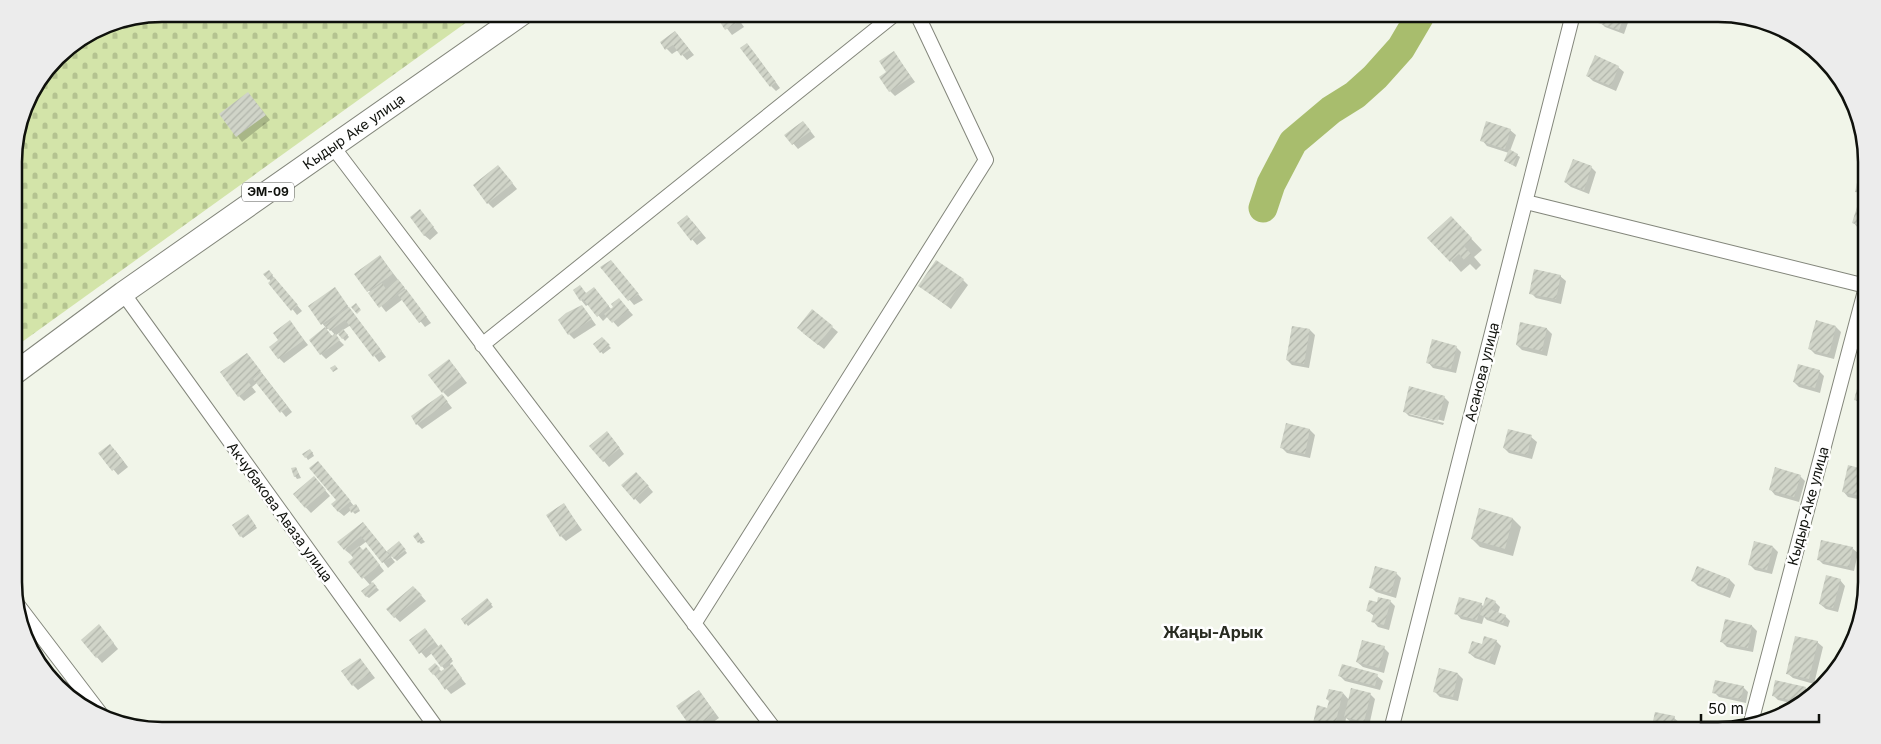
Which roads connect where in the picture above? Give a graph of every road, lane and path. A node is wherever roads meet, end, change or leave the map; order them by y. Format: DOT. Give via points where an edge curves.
graph roads {
  1 [pos="509,23"];
  2 [pos="884,23"];
  3 [pos="921,23"];
  4 [pos="1571,23"];
  5 [pos="333,147"];
  6 [pos="1526,202"];
  7 [pos="1858,284"];
  8 [pos="123,293"];
  9 [pos="1858,316"];
  10 [pos="482,345"];
  11 [pos="23,367"];
  12 [pos="28,619"];
  13 [pos="694,624"];
  14 [pos="93,703"];
  15 [pos="1752,717"];
  16 [pos="1393,721"];
  17 [pos="432,722"];
  18 [pos="769,722"];
  1 -- 5 [label="highway, Кыдыр Аке улица / ЭМ-09"];
  2 -- 10 [label="street"];
  3 -- 13 [label="street" via="986,160"];
  4 -- 6 [label="street, Асанова улица"];
  5 -- 8 [label="highway, Кыдыр Аке улица / ЭМ-09"];
  5 -- 10 [label="street"];
  6 -- 7 [label="street"];
  6 -- 16 [label="street, Асанова улица"];
  8 -- 11 [label="highway, Кыдыр Аке улица / ЭМ-09"];
  8 -- 17 [label="street, Акчубакова Аваза улица"];
  9 -- 15 [label="street, Кыдыр-Аке улица"];
  10 -- 13 [label="street"];
  12 -- 14 [label="street"];
  13 -- 18 [label="street"];
}
